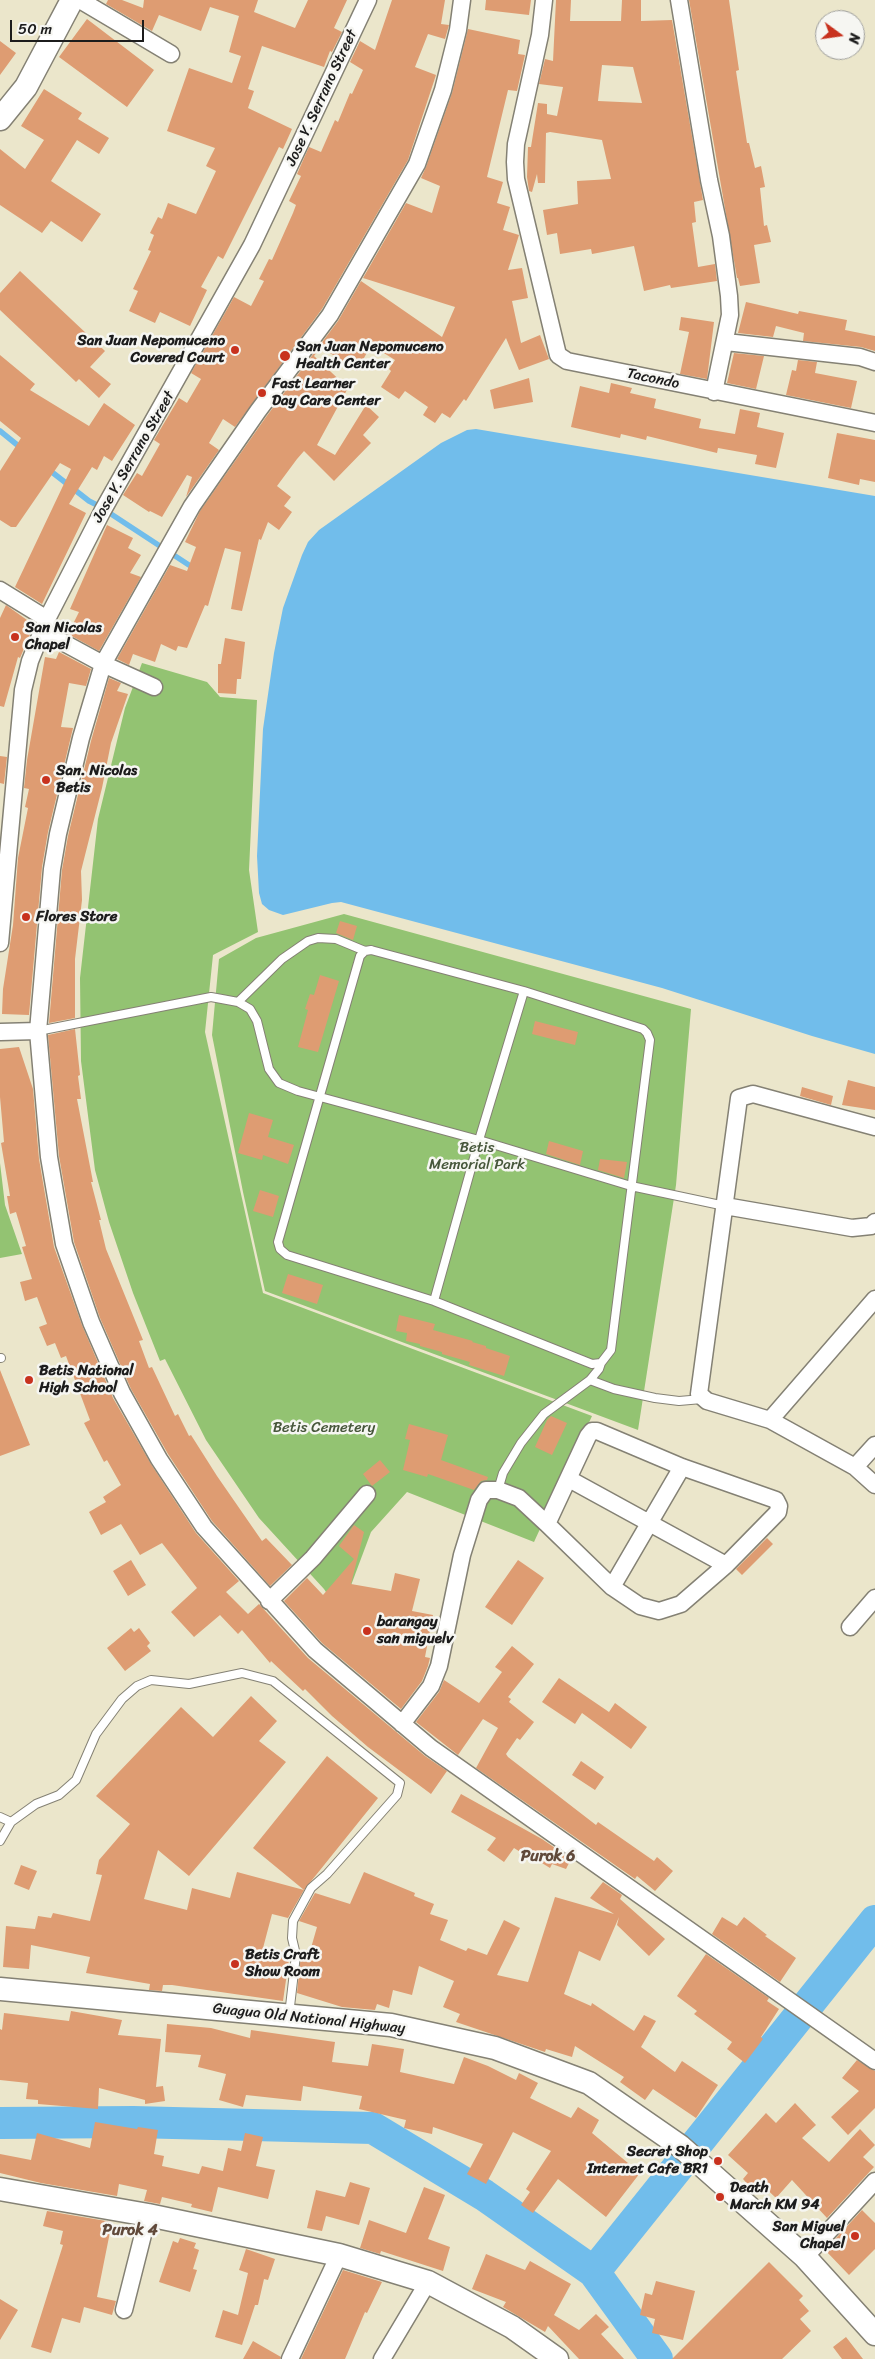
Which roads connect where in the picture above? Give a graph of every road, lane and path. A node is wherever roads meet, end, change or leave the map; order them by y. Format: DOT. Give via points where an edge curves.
graph roads {
  1 [pos="72,0"];
  2 [pos="80,0"];
  3 [pos="368,0"];
  4 [pos="462,0"];
  5 [pos="544,0"];
  6 [pos="679,0"];
  7 [pos="171,54"];
  8 [pos="0,119"];
  9 [pos="726,342"];
  10 [pos="875,362"];
  11 [pos="714,392"];
  12 [pos="875,422"];
  13 [pos="0,590"];
  14 [pos="45,625"];
  15 [pos="103,664"];
  16 [pos="154,687"];
  17 [pos="2,906"];
  18 [pos="0,943"];
  19 [pos="365,951"];
  20 [pos="524,991"];
  21 [pos="238,1002"];
  22 [pos="0,1032"];
  23 [pos="38,1032"];
  24 [pos="320,1098"];
  25 [pos="875,1127"];
  26 [pos="479,1140"];
  27 [pos="631,1186"];
  28 [pos="725,1206"];
  29 [pos="875,1222"];
  30 [pos="875,1299"];
  31 [pos="434,1301"];
  32 [pos="602,1363"];
  33 [pos="590,1380"];
  34 [pos="702,1399"];
  35 [pos="770,1420"];
  36 [pos="875,1445"];
  37 [pos="682,1467"];
  38 [pos="856,1467"];
  39 [pos="569,1479"];
  40 [pos="875,1485"];
  41 [pos="498,1490"];
  42 [pos="367,1494"];
  43 [pos="650,1522"];
  44 [pos="547,1524"];
  45 [pos="726,1564"];
  46 [pos="612,1587"];
  47 [pos="875,1598"];
  48 [pos="269,1601"];
  49 [pos="850,1627"];
  50 [pos="402,1724"];
  51 [pos="0,1817"];
  52 [pos="11,1822"];
  53 [pos="0,1840"];
  54 [pos="0,1989"];
  55 [pos="289,2015"];
  56 [pos="875,2061"];
  57 [pos="875,2181"];
  58 [pos="0,2189"];
  59 [pos="148,2215"];
  60 [pos="339,2255"];
  61 [pos="805,2257"];
  62 [pos="428,2282"];
  63 [pos="124,2310"];
  64 [pos="875,2334"];
  65 [pos="290,2359"];
  66 [pos="382,2359"];
  67 [pos="557,2359"];
  1 -- 8 [label="main road" via="26,87"];
  2 -- 7 [label="street"];
  3 -- 14 [label="street, Jose Y. Serrano Street" via="252,244 103,510"];
  4 -- 15 [label="street" via="443,90 416,164 330,316 192,506"];
  5 -- 11 [label="street, Tacondo" via="515,162 516,179 558,355 567,362"];
  6 -- 9 [label="street" via="707,171 722,236 730,316"];
  9 -- 10 [label="street" via="860,357"];
  9 -- 11 [label="street"];
  11 -- 12 [label="street, Tacondo"];
  13 -- 14 [label="street"];
  14 -- 15 [label="street"];
  14 -- 17 [label="street, Jose Y. Serrano Street" via="30,661 23,690"];
  15 -- 16 [label="street"];
  15 -- 23 [label="street" via="58,834"];
  17 -- 18 [label="street, Jose Y. Serrano Street"];
  19 -- 20 [label="lane"];
  19 -- 21 [label="lane" via="336,939 308,941 282,959"];
  19 -- 24 [label="lane" via="360,956"];
  20 -- 26 [label="lane"];
  20 -- 27 [label="lane" via="647,1033 650,1040"];
  21 -- 23 [label="lane" via="211,997"];
  21 -- 24 [label="lane" via="250,1009 257,1021 269,1069 279,1083"];
  22 -- 23 [label="street"];
  23 -- 48 [label="street" via="49,1157 64,1244 91,1322 122,1393 159,1459 204,1527"];
  24 -- 26 [label="lane"];
  24 -- 31 [label="lane" via="278,1242 280,1249 287,1255"];
  25 -- 28 [label="street" via="752,1094 739,1098"];
  26 -- 27 [label="lane"];
  26 -- 31 [label="lane"];
  27 -- 28 [label="lane"];
  27 -- 32 [label="lane" via="611,1350"];
  28 -- 29 [label="street" via="852,1228 871,1226"];
  28 -- 34 [label="street" via="699,1394"];
  30 -- 35 [label="street"];
  31 -- 32 [label="lane" via="592,1364"];
  32 -- 33 [label="lane"];
  33 -- 34 [label="lane" via="655,1398"];
  33 -- 41 [label="lane" via="544,1414 503,1472"];
  34 -- 35 [label="street"];
  35 -- 38 [label="street"];
  36 -- 38 [label="street"];
  37 -- 39 [label="street" via="592,1431"];
  37 -- 43 [label="street"];
  37 -- 45 [label="street" via="776,1500 778,1512"];
  38 -- 40 [label="street"];
  39 -- 43 [label="street"];
  39 -- 44 [label="street"];
  41 -- 44 [label="street" via="519,1498"];
  41 -- 50 [label="street" via="486,1490 479,1500 462,1555 439,1666 431,1686"];
  42 -- 48 [label="street" via="313,1558"];
  43 -- 45 [label="street"];
  43 -- 46 [label="street"];
  44 -- 46 [label="street"];
  45 -- 46 [label="street" via="682,1604 658,1611 640,1606"];
  47 -- 49 [label="street"];
  48 -- 50 [label="street" via="315,1650"];
  50 -- 56 [label="street" via="431,1748"];
  51 -- 52 [label="lane"];
  52 -- 53 [label="lane"];
  52 -- 55 [label="lane" via="36,1804 59,1795 76,1780 96,1734 122,1699 137,1686 151,1680 189,1684 242,1673 273,1680 400,1783 398,1794 311,1888 293,1921 296,1955"];
  54 -- 55 [label="main road, Guagua Old National Highway"];
  55 -- 61 [label="main road, Guagua Old National Highway" via="391,2025 496,2048 589,2083 680,2146"];
  57 -- 61 [label="street"];
  58 -- 59 [label="main road"];
  59 -- 60 [label="main road"];
  59 -- 63 [label="street"];
  60 -- 62 [label="main road"];
  60 -- 65 [label="street"];
  61 -- 64 [label="main road, Guagua Old National Highway"];
  62 -- 66 [label="street"];
  62 -- 67 [label="main road" via="512,2327"];
}
